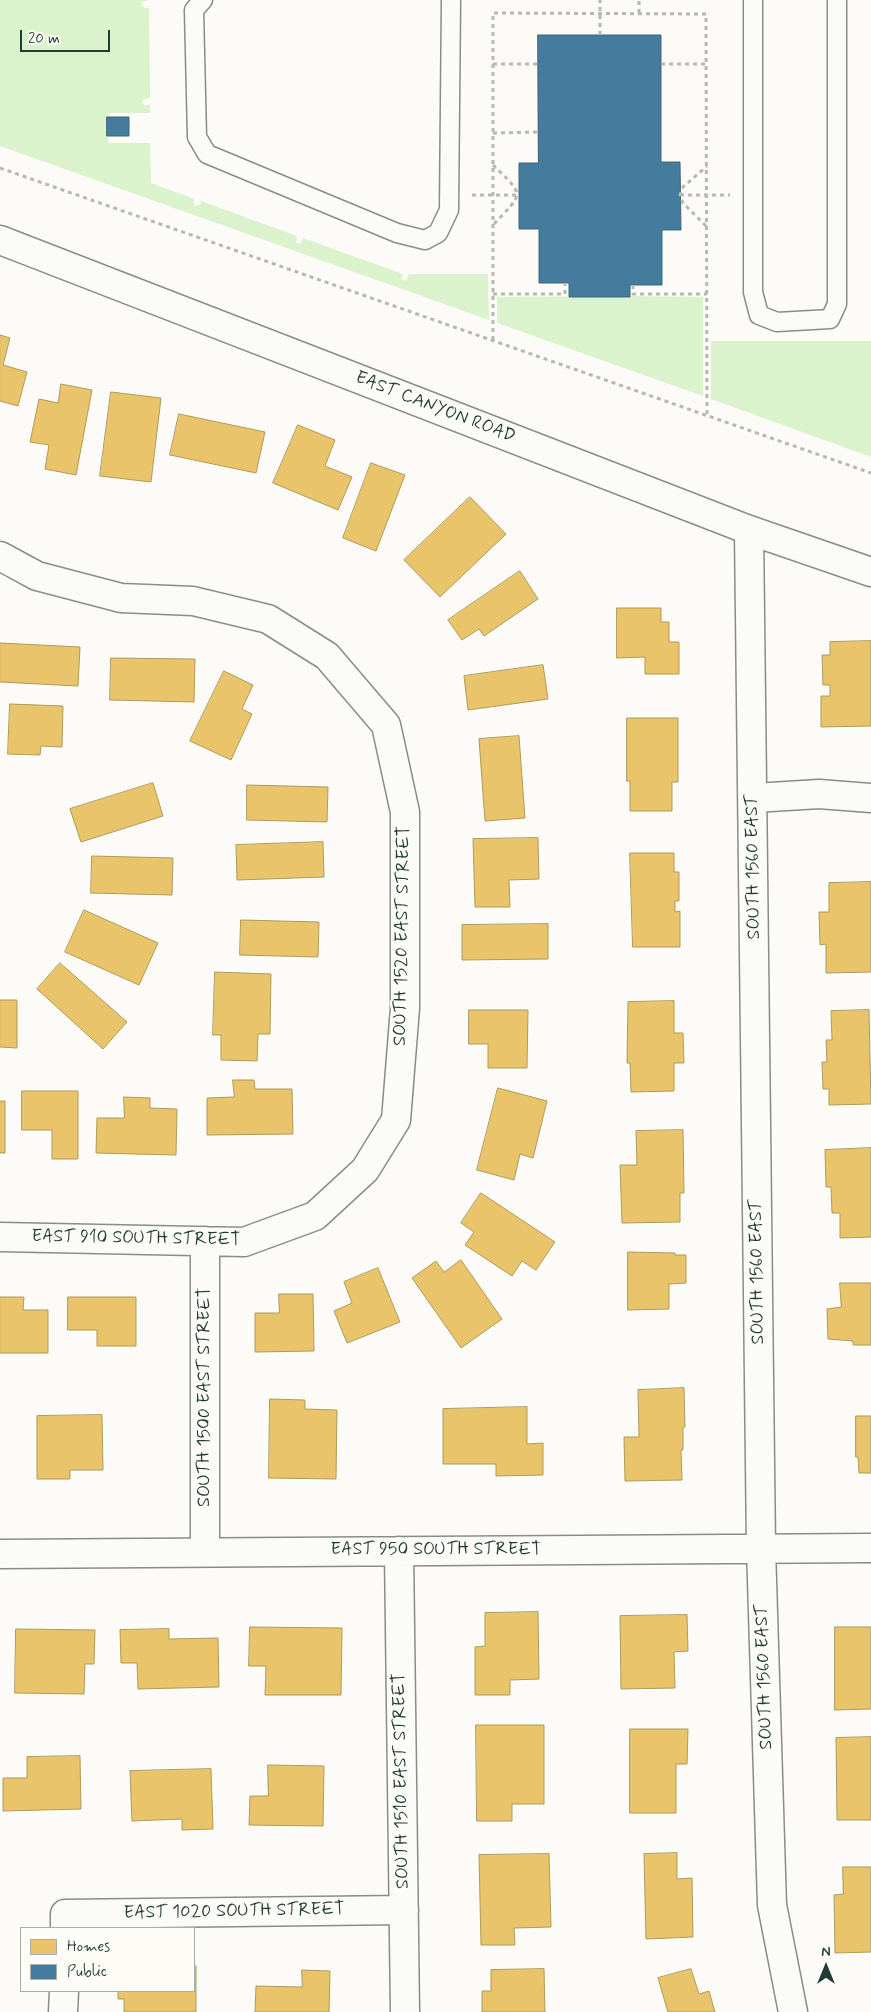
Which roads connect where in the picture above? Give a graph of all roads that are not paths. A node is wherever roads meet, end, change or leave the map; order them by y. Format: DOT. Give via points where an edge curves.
graph roads {
  1 [pos="203,0"];
  2 [pos="451,0"];
  3 [pos="753,0"];
  4 [pos="837,0"];
  5 [pos="0,240"];
  6 [pos="749,530"];
  7 [pos="0,556"];
  8 [pos="871,572"];
  9 [pos="754,798"];
  10 [pos="871,798"];
  11 [pos="346,1187"];
  12 [pos="0,1238"];
  13 [pos="205,1241"];
  14 [pos="761,1548"];
  15 [pos="871,1548"];
  16 [pos="399,1551"];
  17 [pos="205,1552"];
  18 [pos="0,1554"];
  19 [pos="404,1910"];
  20 [pos="65,1921"];
  21 [pos="64,1992"];
  22 [pos="64,2012"];
  23 [pos="405,2012"];
  24 [pos="793,2012"];
  1 -- 2 [label="lane" via="194,10 197,137 207,154 397,233 425,240 438,233 449,210"];
  3 -- 4 [label="lane" via="753,292 759,315 777,322 830,319 837,304"];
  5 -- 6 [label="street, EAST CANYON ROAD"];
  6 -- 8 [label="street, EAST CANYON ROAD"];
  6 -- 9 [label="street, SOUTH 1560 EAST"];
  7 -- 11 [label="street, SOUTH 1520 EAST STREET" via="37,576 121,598 193,600 268,620 327,656 386,725 405,812 405,1008 396,1120 365,1170"];
  9 -- 10 [label="street" via="819,794"];
  9 -- 14 [label="street, SOUTH 1560 EAST"];
  11 -- 13 [label="street, EAST 910 SOUTH STREET" via="315,1216 244,1242"];
  12 -- 13 [label="street, EAST 910 SOUTH STREET"];
  13 -- 17 [label="street, SOUTH 1500 EAST STREET"];
  14 -- 15 [label="street, EAST 950 SOUTH STREET"];
  14 -- 16 [label="street, EAST 950 SOUTH STREET"];
  14 -- 24 [label="street, SOUTH 1560 EAST" via="772,1905"];
  16 -- 17 [label="street, EAST 950 SOUTH STREET"];
  16 -- 19 [label="street, SOUTH 1510 EAST STREET"];
  17 -- 18 [label="street, EAST 950 SOUTH STREET"];
  19 -- 20 [label="street, EAST 1020 SOUTH STREET"];
  19 -- 23 [label="street, SOUTH 1510 EAST STREET"];
  21 -- 22 [label="street"];
}
